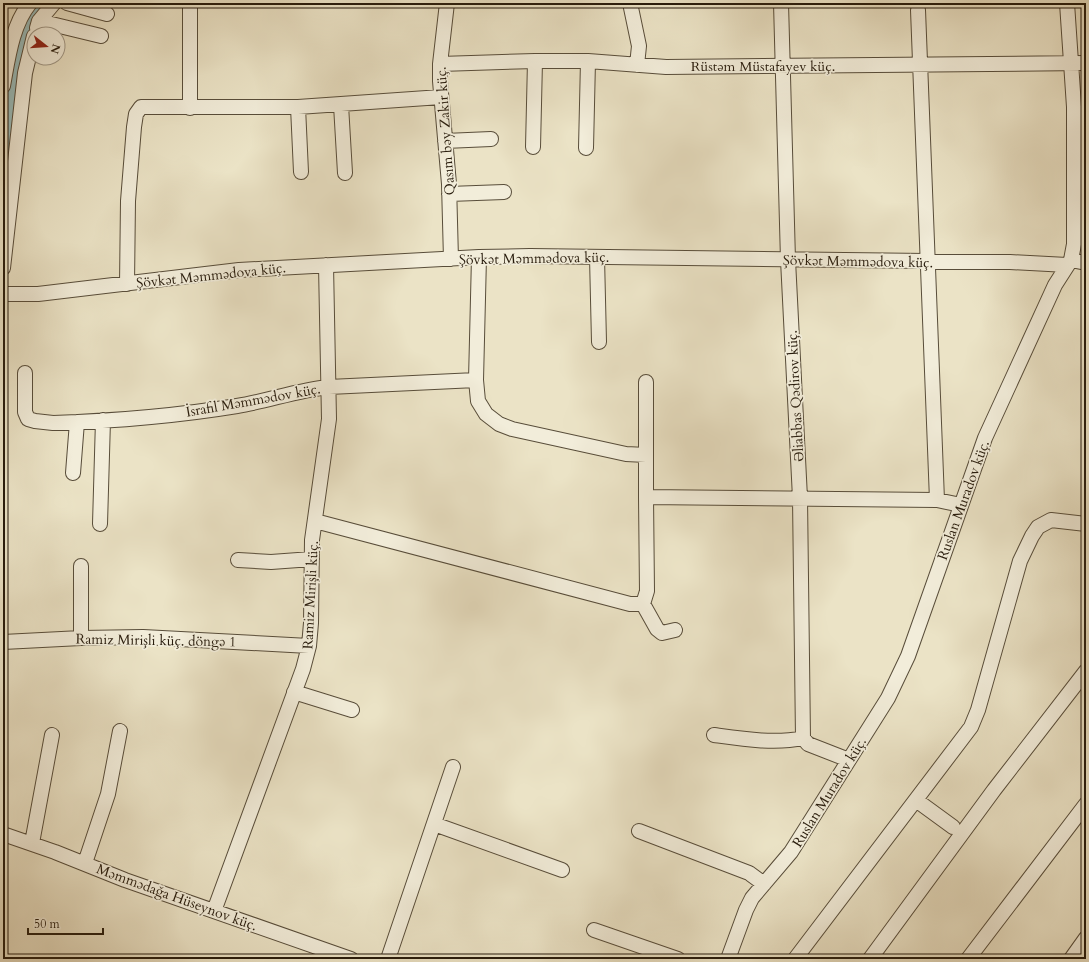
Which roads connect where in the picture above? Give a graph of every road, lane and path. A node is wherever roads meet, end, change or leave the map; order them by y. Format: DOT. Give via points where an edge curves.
graph roads {
  1 [pos="30,3"];
  2 [pos="54,3"];
  3 [pos="67,3"];
  4 [pos="190,3"];
  5 [pos="447,3"];
  6 [pos="630,3"];
  7 [pos="781,3"];
  8 [pos="1067,3"];
  9 [pos="918,10"];
  10 [pos="107,14"];
  11 [pos="39,26"];
  12 [pos="66,33"];
  13 [pos="101,36"];
  14 [pos="535,60"];
  15 [pos="588,61"];
  16 [pos="1072,63"];
  17 [pos="1086,63"];
  18 [pos="440,64"];
  19 [pos="637,65"];
  20 [pos="919,65"];
  21 [pos="27,66"];
  22 [pos="784,66"];
  23 [pos="3,86"];
  24 [pos="441,98"];
  25 [pos="341,105"];
  26 [pos="298,107"];
  27 [pos="190,108"];
  28 [pos="491,138"];
  29 [pos="445,141"];
  30 [pos="533,147"];
  31 [pos="586,148"];
  32 [pos="301,172"];
  33 [pos="345,173"];
  34 [pos="504,192"];
  35 [pos="449,194"];
  36 [pos="479,257"];
  37 [pos="597,257"];
  38 [pos="451,259"];
  39 [pos="788,260"];
  40 [pos="926,262"];
  41 [pos="1069,263"];
  42 [pos="1086,263"];
  43 [pos="326,265"];
  44 [pos="3,268"];
  45 [pos="127,284"];
  46 [pos="3,294"];
  47 [pos="599,342"];
  48 [pos="25,373"];
  49 [pos="476,380"];
  50 [pos="646,382"];
  51 [pos="329,387"];
  52 [pos="103,420"];
  53 [pos="76,422"];
  54 [pos="646,455"];
  55 [pos="73,473"];
  56 [pos="646,497"];
  57 [pos="800,498"];
  58 [pos="937,500"];
  59 [pos="961,505"];
  60 [pos="315,521"];
  61 [pos="100,524"];
  62 [pos="1086,524"];
  63 [pos="312,559"];
  64 [pos="238,560"];
  65 [pos="81,566"];
  66 [pos="642,604"];
  67 [pos="675,630"];
  68 [pos="81,638"];
  69 [pos="3,642"];
  70 [pos="308,646"];
  71 [pos="1086,672"];
  72 [pos="294,692"];
  73 [pos="352,710"];
  74 [pos="120,731"];
  75 [pos="52,735"];
  76 [pos="714,735"];
  77 [pos="803,738"];
  78 [pos="848,760"];
  79 [pos="452,767"];
  80 [pos="916,800"];
  81 [pos="1086,804"];
  82 [pos="434,824"];
  83 [pos="953,827"];
  84 [pos="639,832"];
  85 [pos="3,834"];
  86 [pos="32,843"];
  87 [pos="85,863"];
  88 [pos="562,870"];
  89 [pos="764,884"];
  90 [pos="214,911"];
  91 [pos="594,930"];
  92 [pos="1086,938"];
  93 [pos="351,959"];
  94 [pos="388,959"];
  95 [pos="678,959"];
  96 [pos="728,959"];
  97 [pos="795,959"];
  98 [pos="870,959"];
  99 [pos="968,959"];
  100 [pos="1071,959"];
  1 -- 23 [label="street" via="12,42"];
  2 -- 11 [label="street"];
  3 -- 10 [label="street"];
  4 -- 27 [label="street"];
  5 -- 18 [label="street, Qasım bəy Zakir küç."];
  6 -- 19 [label="street" via="638,40"];
  7 -- 22 [label="street, Əliabbas Qədirov küç."];
  8 -- 16 [label="street, Ruslan Muradov küç."];
  9 -- 20 [label="street"];
  12 -- 13 [label="street"];
  14 -- 15 [label="street, Rüstəm Müstafayev küç."];
  14 -- 18 [label="street, Rüstəm Müstafayev küç."];
  14 -- 30 [label="street"];
  15 -- 19 [label="street, Rüstəm Müstafayev küç."];
  15 -- 31 [label="street"];
  16 -- 17 [label="street, Rüstəm Müstafayev küç."];
  16 -- 20 [label="street, Rüstəm Müstafayev küç."];
  16 -- 41 [label="street, Ruslan Muradov küç." via="1074,244"];
  18 -- 24 [label="street, Qasım bəy Zakir küç."];
  19 -- 22 [label="street, Rüstəm Müstafayev küç."];
  20 -- 22 [label="street, Rüstəm Müstafayev küç."];
  20 -- 40 [label="street"];
  21 -- 44 [label="street"];
  22 -- 39 [label="street, Əliabbas Qədirov küç."];
  24 -- 25 [label="street"];
  24 -- 29 [label="street, Qasım bəy Zakir küç."];
  25 -- 26 [label="street"];
  25 -- 33 [label="street"];
  26 -- 27 [label="street"];
  26 -- 32 [label="street"];
  27 -- 45 [label="street" via="141,107 136,114 128,201"];
  28 -- 29 [label="street"];
  29 -- 35 [label="street, Qasım bəy Zakir küç."];
  34 -- 35 [label="street"];
  35 -- 38 [label="street, Qasım bəy Zakir küç."];
  36 -- 37 [label="street, Şövkət Məmmədova küç."];
  36 -- 38 [label="street, Şövkət Məmmədova küç."];
  36 -- 49 [label="street"];
  37 -- 39 [label="street, Şövkət Məmmədova küç."];
  37 -- 47 [label="street"];
  38 -- 43 [label="street, Şövkət Məmmədova küç."];
  39 -- 40 [label="street, Şövkət Məmmədova küç."];
  39 -- 57 [label="street, Əliabbas Qədirov küç."];
  40 -- 41 [label="street, Şövkət Məmmədova küç."];
  40 -- 58 [label="street"];
  41 -- 42 [label="street, Şövkət Məmmədova küç."];
  41 -- 59 [label="street, Ruslan Muradov küç." via="1055,286 985,438"];
  43 -- 45 [label="street, Şövkət Məmmədova küç." via="239,270"];
  43 -- 51 [label="street, Ramiz Mirişli küç."];
  45 -- 46 [label="street, Şövkət Məmmədova küç." via="38,294"];
  48 -- 53 [label="street, İsrafil Məmmədov küç." via="25,412 28,419 53,423"];
  49 -- 51 [label="street, İsrafil Məmmədov küç."];
  49 -- 54 [label="street" via="478,401 486,414 499,424 626,454"];
  50 -- 54 [label="street"];
  51 -- 52 [label="street, İsrafil Məmmədov küç." via="239,406"];
  51 -- 60 [label="street, Ramiz Mirişli küç." via="329,419"];
  52 -- 53 [label="street, İsrafil Məmmədov küç."];
  52 -- 61 [label="street"];
  53 -- 55 [label="street"];
  54 -- 56 [label="street"];
  56 -- 57 [label="street"];
  56 -- 66 [label="street" via="647,591"];
  57 -- 58 [label="street"];
  57 -- 77 [label="street, Əliabbas Qədirov küç."];
  58 -- 59 [label="street"];
  59 -- 78 [label="street, Ruslan Muradov küç." via="904,668"];
  60 -- 63 [label="street, Ramiz Mirişli küç."];
  60 -- 66 [label="street" via="630,604"];
  62 -- 80 [label="street" via="1051,520 1038,527 1032,536 1020,561 975,719"];
  63 -- 64 [label="street" via="271,562"];
  63 -- 70 [label="street, Ramiz Mirişli küç."];
  65 -- 68 [label="street"];
  66 -- 67 [label="street" via="657,629 662,632"];
  68 -- 69 [label="street, Ramiz Mirişli küç. döngə 1"];
  68 -- 70 [label="street, Ramiz Mirişli küç. döngə 1" via="186,638"];
  70 -- 72 [label="street, Ramiz Mirişli küç."];
  71 -- 98 [label="street" via="994,790"];
  72 -- 73 [label="street"];
  72 -- 90 [label="street, Ramiz Mirişli küç."];
  74 -- 87 [label="street" via="108,794"];
  75 -- 86 [label="street"];
  76 -- 77 [label="street" via="743,739"];
  77 -- 78 [label="street" via="808,744"];
  78 -- 89 [label="street, Ruslan Muradov küç." via="791,852"];
  79 -- 82 [label="street"];
  80 -- 83 [label="street"];
  80 -- 97 [label="street"];
  81 -- 99 [label="street"];
  82 -- 88 [label="street"];
  82 -- 94 [label="street"];
  84 -- 89 [label="street" via="750,873"];
  85 -- 86 [label="street, Məmmədağa Hüseynov küç."];
  86 -- 87 [label="street, Məmmədağa Hüseynov küç."];
  87 -- 90 [label="street, Məmmədağa Hüseynov küç."];
  89 -- 96 [label="street, Ruslan Muradov küç." via="746,910"];
  90 -- 93 [label="street, Məmmədağa Hüseynov küç."];
  91 -- 95 [label="street"];
  92 -- 100 [label="street"];
}
